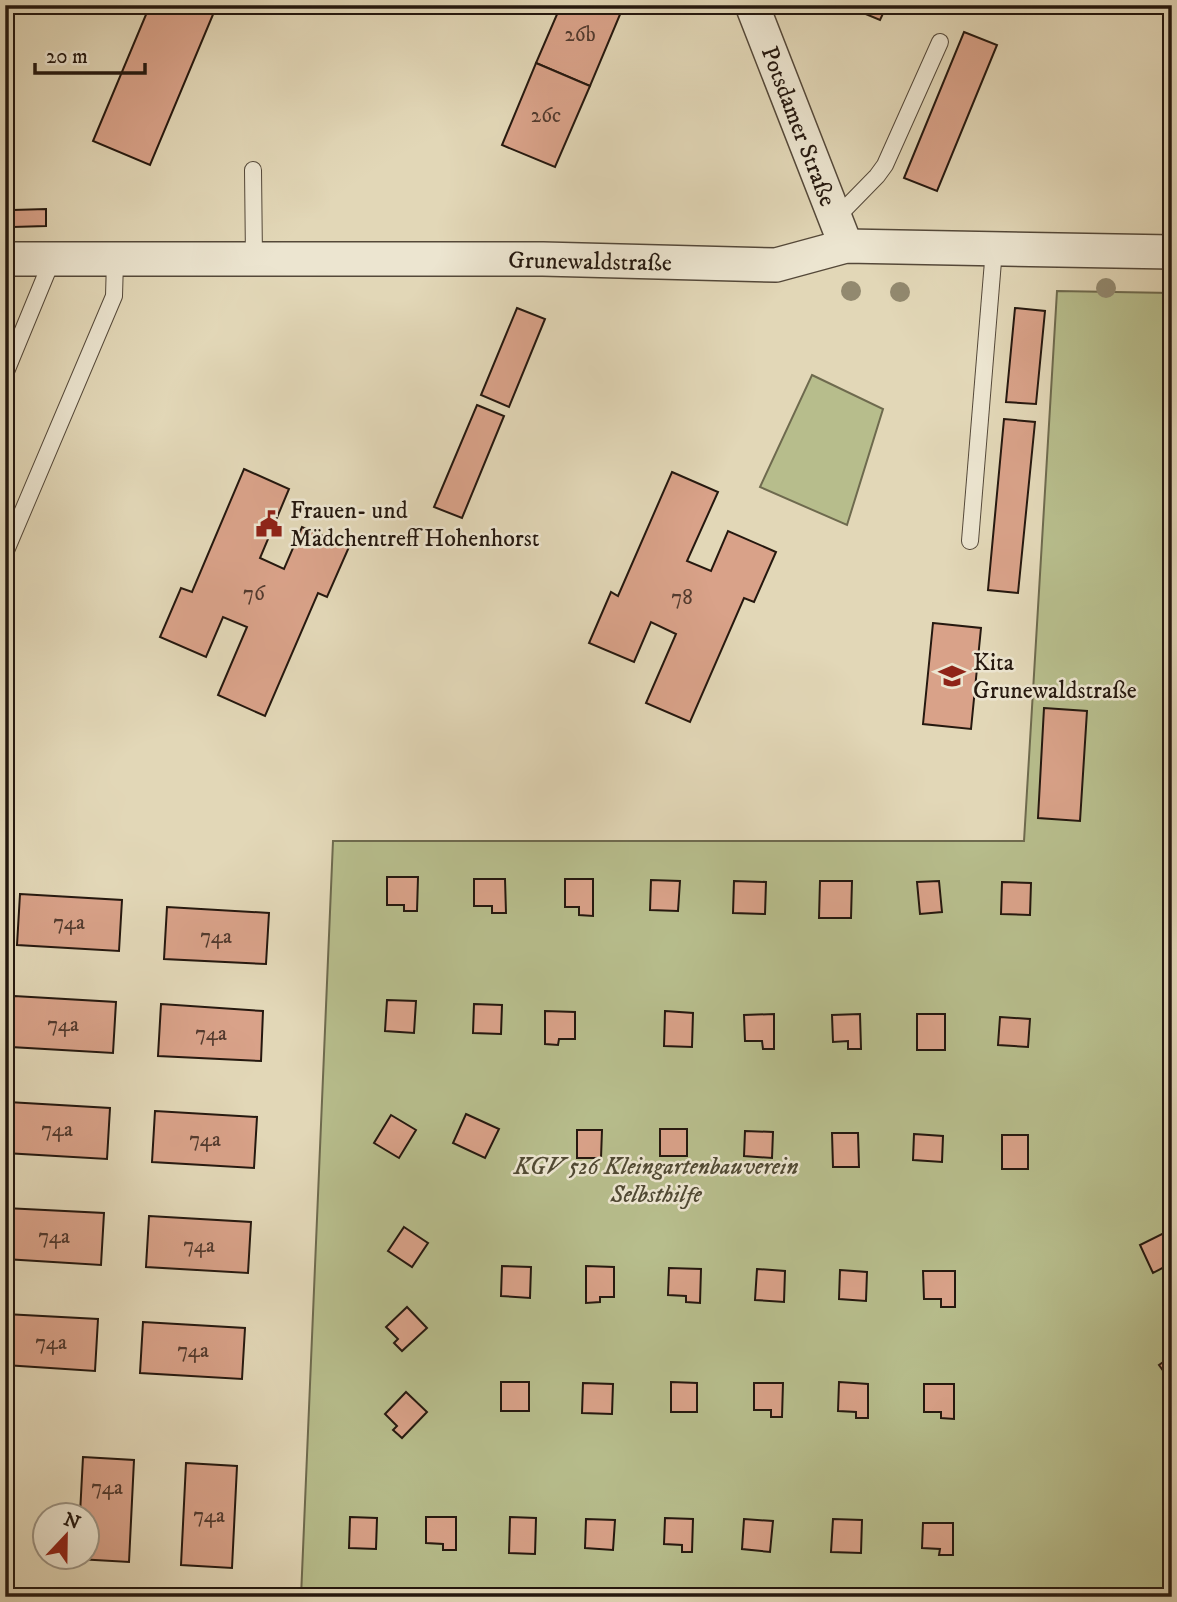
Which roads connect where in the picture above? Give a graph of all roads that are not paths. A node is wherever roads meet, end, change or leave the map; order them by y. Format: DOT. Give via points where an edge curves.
graph roads {
  1 [pos="752,5"];
  2 [pos="940,42"];
  3 [pos="253,170"];
  4 [pos="840,232"];
  5 [pos="994,249"];
  6 [pos="1172,252"];
  7 [pos="254,258"];
  8 [pos="5,259"];
  9 [pos="52,260"];
  10 [pos="115,261"];
  11 [pos="5,374"];
  12 [pos="970,541"];
  13 [pos="5,553"];
  1 -- 4 [label="street, Potsdamer Straße"];
  2 -- 4 [label="lane" via="885,165"];
  3 -- 7 [label="lane"];
  4 -- 5 [label="street, Grunewaldstraße"];
  4 -- 7 [label="street, Grunewaldstraße" via="776,265"];
  5 -- 6 [label="street, Grunewaldstraße"];
  5 -- 12 [label="lane"];
  7 -- 10 [label="street, Grunewaldstraße"];
  8 -- 9 [label="street, Grunewaldstraße"];
  9 -- 10 [label="street, Grunewaldstraße"];
  9 -- 11 [label="lane"];
  10 -- 13 [label="lane" via="114,296"];
}
